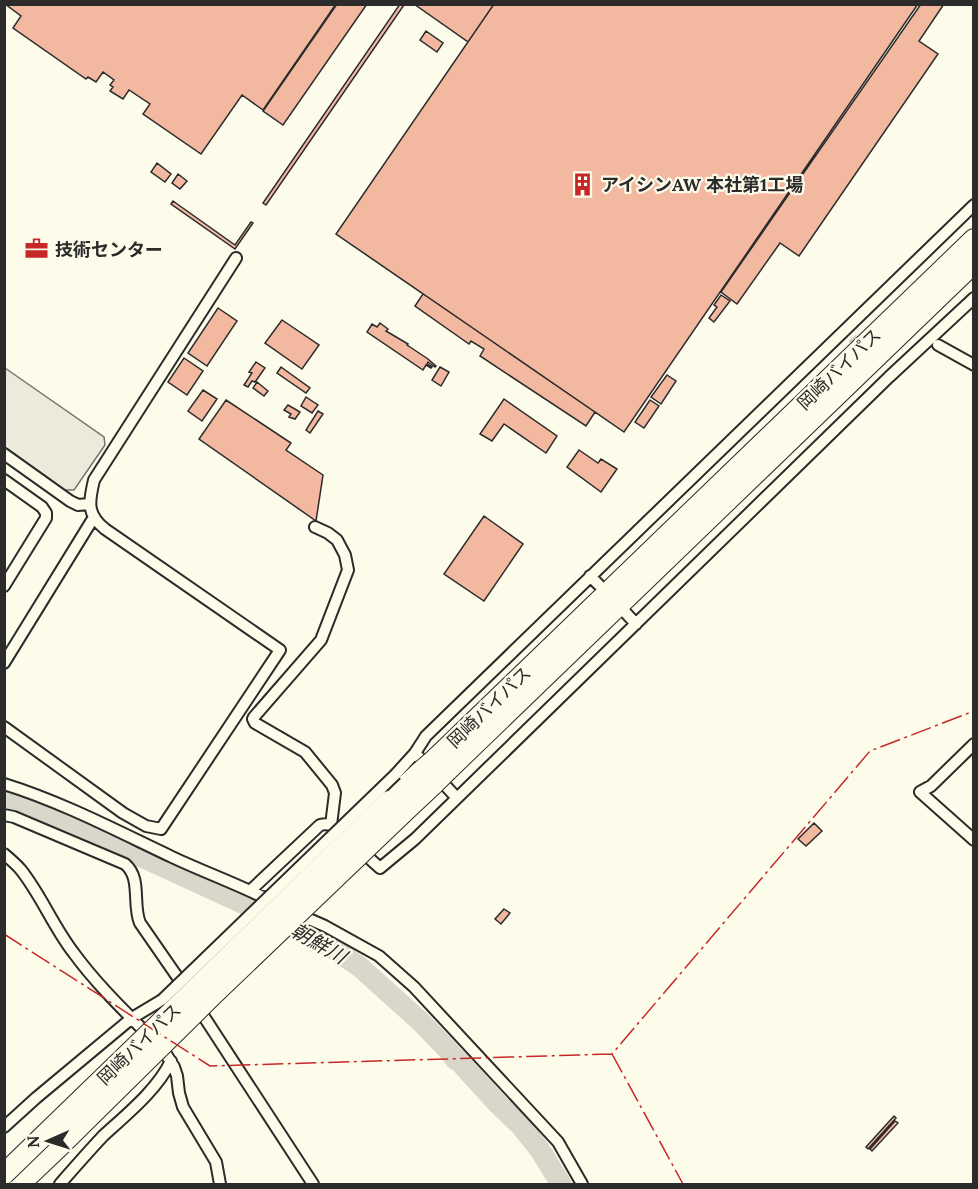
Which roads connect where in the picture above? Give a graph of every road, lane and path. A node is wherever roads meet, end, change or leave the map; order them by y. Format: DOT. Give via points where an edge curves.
graph roads {
  1 [pos="974,205"];
  2 [pos="972,240"];
  3 [pos="236,258"];
  4 [pos="974,263"];
  5 [pos="974,273"];
  6 [pos="974,298"];
  7 [pos="936,300"];
  8 [pos="974,305"];
  9 [pos="962,309"];
  10 [pos="938,345"];
  11 [pos="974,365"];
  12 [pos="881,368"];
  13 [pos="889,377"];
  14 [pos="4,454"];
  15 [pos="4,480"];
  16 [pos="89,504"];
  17 [pos="94,517"];
  18 [pos="315,527"];
  19 [pos="590,576"];
  20 [pos="599,585"];
  21 [pos="4,586"];
  22 [pos="624,611"];
  23 [pos="636,624"];
  24 [pos="4,663"];
  25 [pos="4,727"];
  26 [pos="974,744"];
  27 [pos="430,768"];
  28 [pos="4,784"];
  29 [pos="456,797"];
  30 [pos="396,808"];
  31 [pos="4,815"];
  32 [pos="331,825"];
  33 [pos="974,840"];
  34 [pos="4,854"];
  35 [pos="251,890"];
  36 [pos="132,1018"];
  37 [pos="171,1061"];
  38 [pos="106,1077"];
  39 [pos="4,1127"];
  40 [pos="62,1144"];
  41 [pos="4,1161"];
  42 [pos="4,1174"];
  43 [pos="20,1185"];
  44 [pos="29,1185"];
  45 [pos="60,1185"];
  46 [pos="220,1185"];
  47 [pos="313,1185"];
  48 [pos="582,1185"];
  1 -- 19 [label="street" via="848,334"];
  2 -- 27 [label="highway, 岡崎バイパス"];
  3 -- 16 [label="street" via="94,480"];
  4 -- 7 [label="highway, 岡崎バイパス"];
  5 -- 7 [label="highway"];
  6 -- 9 [label="street"];
  7 -- 27 [label="highway, 岡崎バイパス"];
  8 -- 9 [label="street"];
  9 -- 13 [label="street"];
  10 -- 11 [label="street"];
  12 -- 13 [label="street"];
  13 -- 23 [label="street"];
  14 -- 16 [label="street" via="70,501"];
  15 -- 21 [label="street" via="42,507 46,518"];
  16 -- 17 [label="street"];
  17 -- 24 [label="street"];
  17 -- 25 [label="street" via="105,530 280,650 161,829 146,826 123,813"];
  18 -- 32 [label="street" via="338,540 348,570 321,640 253,719 305,752 332,784 335,793"];
  19 -- 20 [label="street"];
  19 -- 27 [label="street" via="426,736"];
  22 -- 23 [label="street"];
  23 -- 29 [label="street"];
  26 -- 33 [label="street" via="920,792"];
  27 -- 29 [label="street"];
  27 -- 30 [label="highway, 岡崎バイパス"];
  27 -- 36 [label="street, bridge" via="396,774 162,1000"];
  28 -- 35 [label="street"];
  29 -- 32 [label="street" via="380,868"];
  30 -- 38 [label="highway, 岡崎バイパス, bridge"];
  30 -- 40 [label="highway, 岡崎バイパス, bridge"];
  31 -- 47 [label="street" via="129,867 140,923"];
  32 -- 35 [label="street" via="320,825"];
  34 -- 36 [label="street" via="30,883 72,952"];
  35 -- 48 [label="street" via="335,932 391,966 558,1142"];
  36 -- 37 [label="street"];
  36 -- 39 [label="street"];
  37 -- 45 [label="street" via="156,1085 99,1140"];
  37 -- 46 [label="street" via="183,1107 216,1162"];
  38 -- 41 [label="highway, bridge"];
  38 -- 42 [label="highway, 岡崎バイパス, bridge"];
  40 -- 43 [label="highway"];
  40 -- 44 [label="highway"];
}
